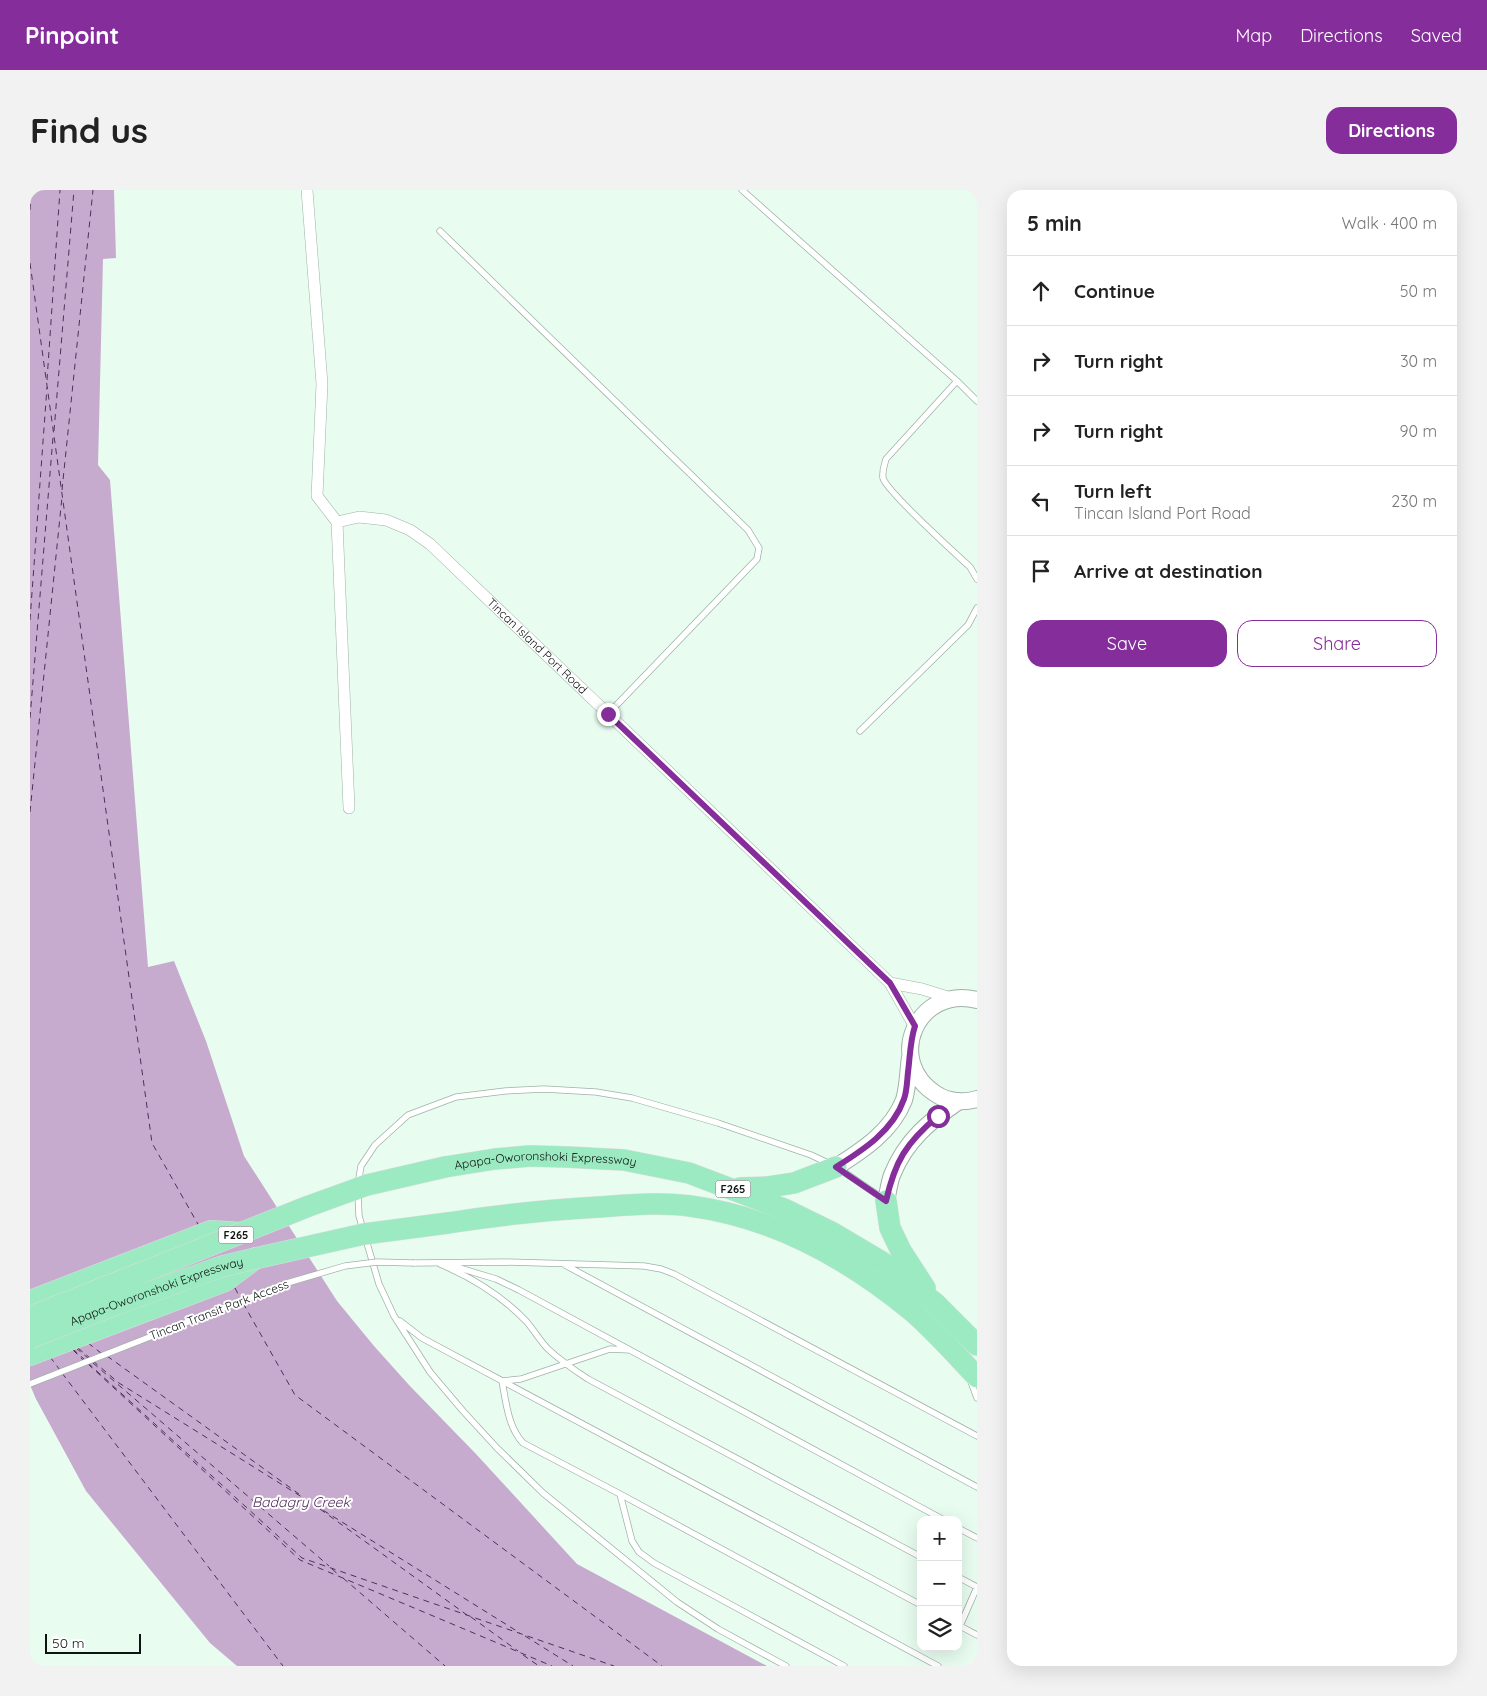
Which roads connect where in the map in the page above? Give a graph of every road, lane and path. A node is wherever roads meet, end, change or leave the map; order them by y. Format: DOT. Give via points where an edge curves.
graph roads {
  1 [pos="307,190"];
  2 [pos="742,190"];
  3 [pos="440,231"];
  4 [pos="957,381"];
  5 [pos="977,401"];
  6 [pos="337,522"];
  7 [pos="977,579"];
  8 [pos="977,608"];
  9 [pos="608,714"];
  10 [pos="860,730"];
  11 [pos="349,808"];
  12 [pos="890,983"];
  13 [pos="951,998"];
  14 [pos="977,1000"];
  15 [pos="915,1026"];
  16 [pos="911,1055"];
  17 [pos="971,1101"];
  18 [pos="836,1167"];
  19 [pos="732,1189"];
  20 [pos="886,1201"];
  21 [pos="242,1232"];
  22 [pos="257,1258"];
  23 [pos="438,1263"];
  24 [pos="562,1264"];
  25 [pos="30,1301"];
  26 [pos="935,1303"];
  27 [pos="394,1316"];
  28 [pos="30,1317"];
  29 [pos="30,1338"];
  30 [pos="977,1345"];
  31 [pos="630,1350"];
  32 [pos="30,1355"];
  33 [pos="566,1364"];
  34 [pos="971,1370"];
  35 [pos="502,1381"];
  36 [pos="30,1384"];
  37 [pos="977,1398"];
  38 [pos="977,1436"];
  39 [pos="977,1487"];
  40 [pos="620,1494"];
  41 [pos="937,1516"];
  42 [pos="962,1530"];
  43 [pos="977,1538"];
  44 [pos="917,1555"];
  45 [pos="962,1579"];
  46 [pos="977,1587"];
  47 [pos="917,1603"];
  48 [pos="962,1619"];
  49 [pos="962,1627"];
  50 [pos="977,1635"];
  51 [pos="786,1666"];
  52 [pos="844,1666"];
  53 [pos="938,1666"];
  1 -- 6 [label="street" via="322,384 317,496"];
  2 -- 4 [label="lane"];
  3 -- 9 [label="lane" via="748,530 759,548 756,559"];
  4 -- 5 [label="lane"];
  4 -- 7 [label="lane" via="886,459 882,469 884,480 898,498 970,567"];
  6 -- 9 [label="street, Tincan Island Port Road" via="359,517 386,520 410,530 430,544"];
  6 -- 11 [label="street"];
  8 -- 10 [label="lane" via="968,625"];
  9 -- 12 [label="street, Tincan Island Port Road"];
  12 -- 13 [label="street"];
  12 -- 15 [label="street, Tincan Island Port Road"];
  13 -- 14 [label="street"];
  13 -- 15 [label="street" via="926,1011"];
  15 -- 16 [label="street"];
  16 -- 17 [label="street" via="923,1083 939,1096"];
  16 -- 18 [label="street" via="904,1099 890,1125 874,1141"];
  17 -- 20 [label="street" via="938,1116 919,1132 902,1155 892,1176"];
  18 -- 19 [label="highway" via="794,1182"];
  18 -- 20 [label="lane"];
  18 -- 27 [label="lane" via="811,1154 632,1098 544,1089 456,1097 408,1115 375,1145 361,1166 358,1178 359,1216 378,1284"];
  19 -- 21 [label="highway, Apapa-Oworonshoki Expressway / F265, bridge" via="689,1173 624,1160 530,1156 495,1159 367,1185"];
  19 -- 26 [label="highway, Apapa-Oworonshoki Expressway / F265" via="833,1233 882,1262"];
  20 -- 26 [label="highway" via="890,1228 900,1251"];
  21 -- 25 [label="highway" via="212,1230"];
  21 -- 28 [label="highway, Apapa-Oworonshoki Expressway / F265, bridge"];
  22 -- 29 [label="highway, Apapa-Oworonshoki Expressway / F265, bridge" via="220,1267"];
  22 -- 32 [label="highway" via="225,1280"];
  22 -- 34 [label="highway, Apapa-Oworonshoki Expressway / F265, bridge" via="364,1234 498,1215 648,1204 689,1206 767,1224 834,1257 914,1313"];
  23 -- 24 [label="lane"];
  23 -- 31 [label="lane" via="496,1278"];
  23 -- 33 [label="lane" via="467,1276 505,1301 547,1348"];
  23 -- 36 [label="lane, Tincan Transit Park Access, bridge" via="377,1262 345,1266 287,1282"];
  24 -- 38 [label="lane" via="644,1266 674,1274"];
  24 -- 39 [label="lane"];
  26 -- 30 [label="highway, Apapa-Oworonshoki Expressway / F265"];
  27 -- 35 [label="lane" via="422,1338"];
  27 -- 51 [label="lane" via="430,1372 497,1448 543,1493 677,1602 718,1629"];
  31 -- 33 [label="lane" via="610,1349"];
  31 -- 41 [label="lane"];
  33 -- 35 [label="lane" via="520,1379"];
  33 -- 44 [label="lane" via="588,1379"];
  34 -- 37 [label="lane"];
  35 -- 40 [label="lane" via="516,1436 523,1443"];
  35 -- 47 [label="lane"];
  40 -- 52 [label="lane" via="638,1552"];
  40 -- 53 [label="lane"];
  42 -- 43 [label="lane"];
  45 -- 46 [label="lane"];
  46 -- 48 [label="lane"];
  49 -- 50 [label="lane"];
}
